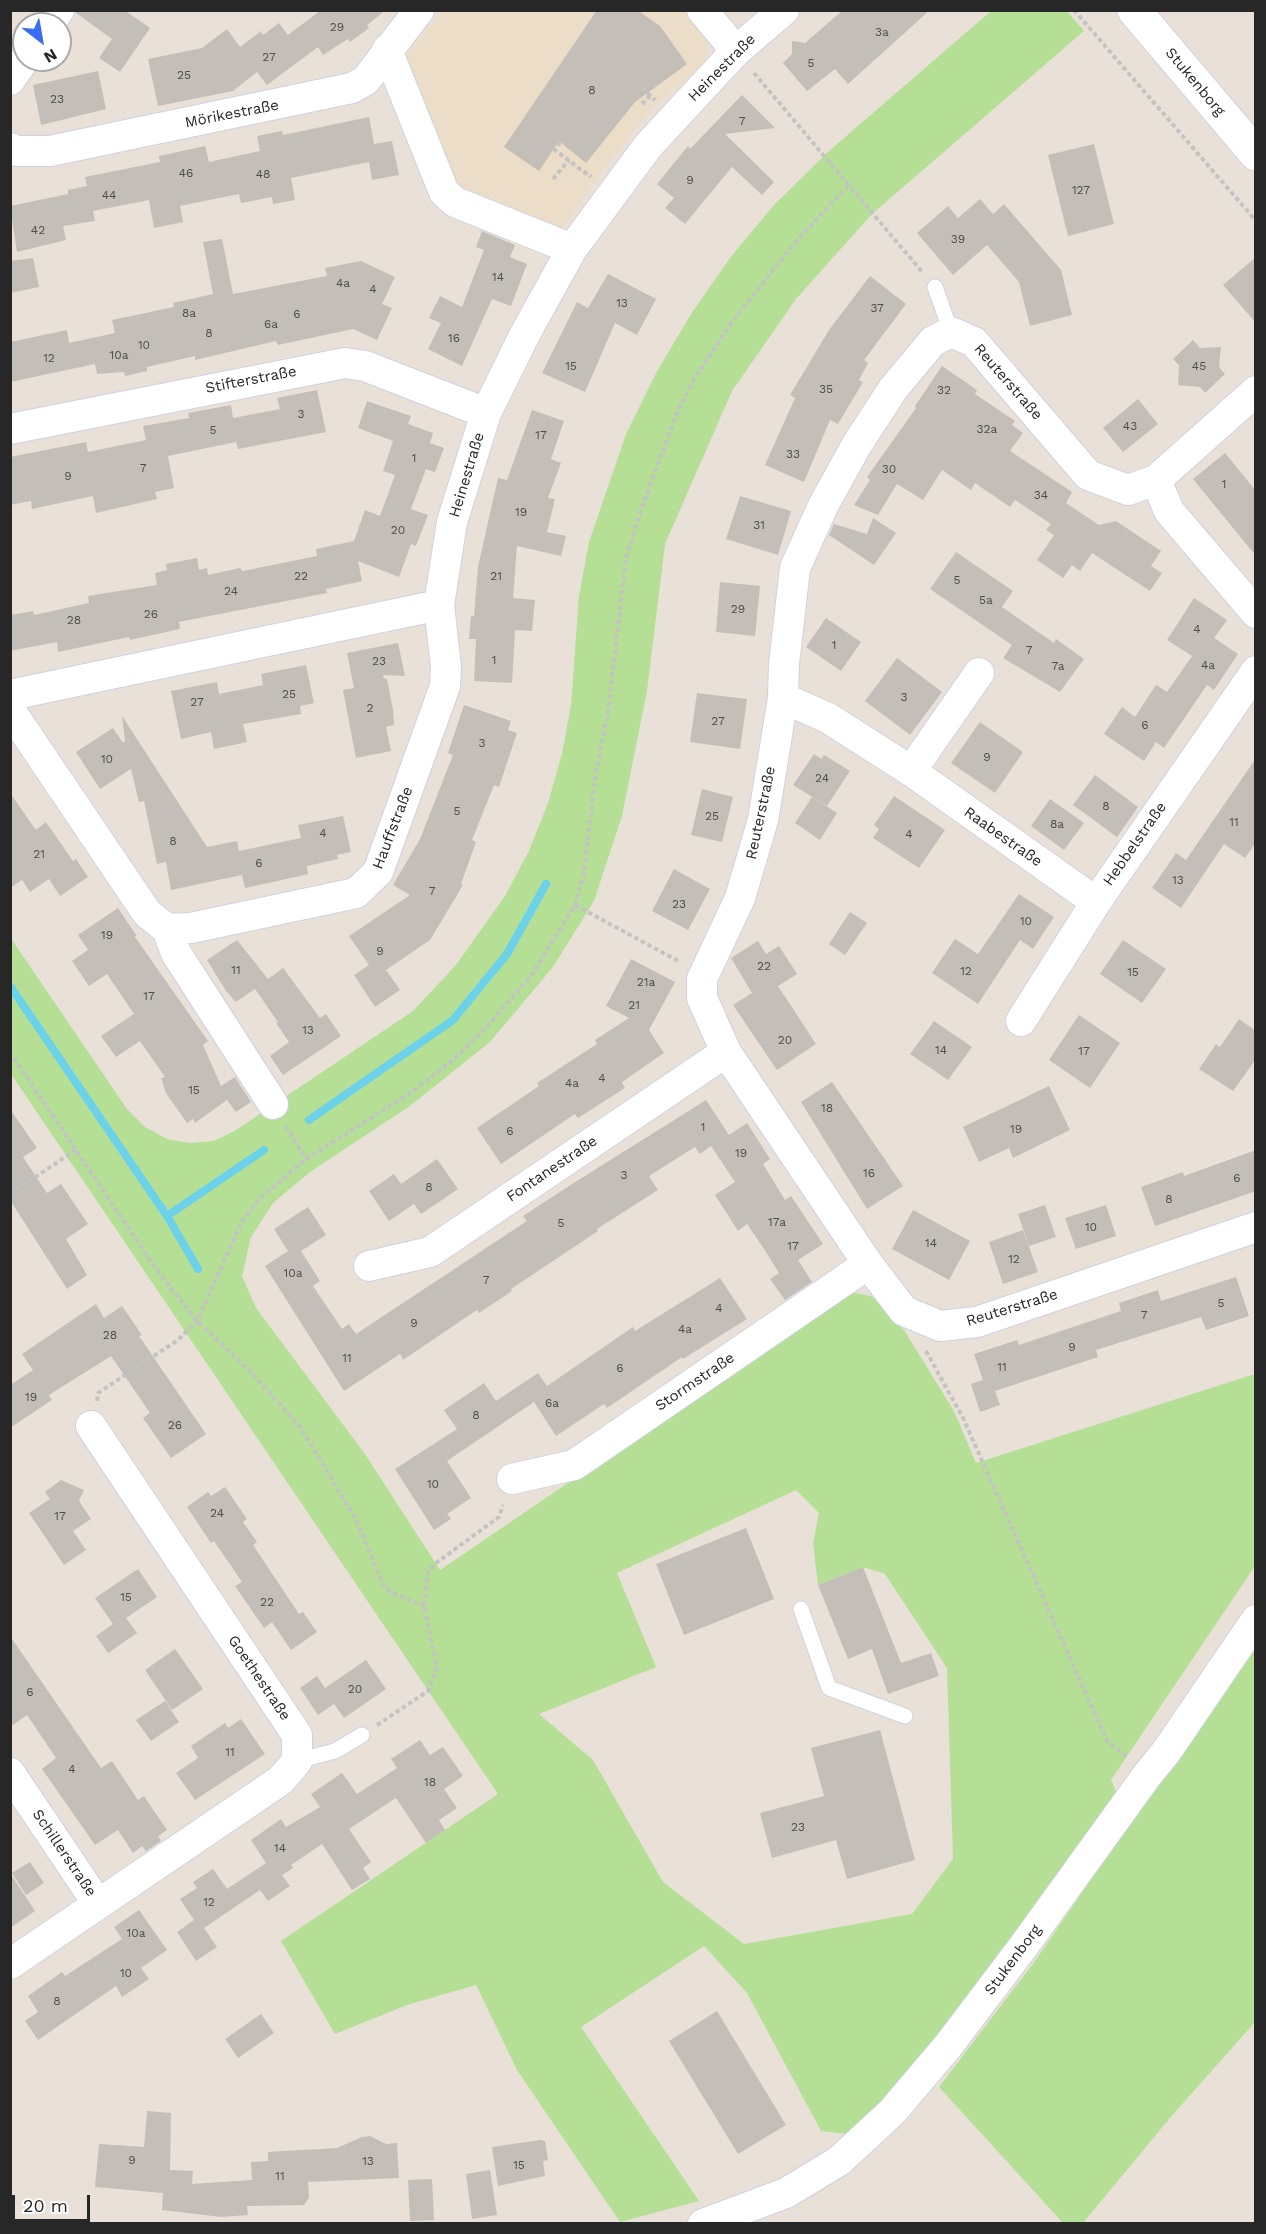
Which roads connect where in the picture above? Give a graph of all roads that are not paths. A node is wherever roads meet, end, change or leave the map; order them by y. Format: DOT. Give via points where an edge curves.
graph roads {
  1 [pos="419,10"];
  2 [pos="702,10"];
  3 [pos="784,10"];
  4 [pos="1134,10"];
  5 [pos="387,50"];
  6 [pos="736,51"];
  7 [pos="10,148"];
  8 [pos="1256,154"];
  9 [pos="572,249"];
  10 [pos="935,287"];
  11 [pos="951,332"];
  12 [pos="1256,392"];
  13 [pos="486,413"];
  14 [pos="10,429"];
  15 [pos="1156,480"];
  16 [pos="439,605"];
  17 [pos="1256,613"];
  18 [pos="1256,671"];
  19 [pos="979,673"];
  20 [pos="10,695"];
  21 [pos="783,698"];
  22 [pos="10,710"];
  23 [pos="911,771"];
  24 [pos="1096,902"];
  25 [pos="167,929"];
  26 [pos="1022,1022"];
  27 [pos="726,1052"];
  28 [pos="273,1104"];
  29 [pos="1256,1227"];
  30 [pos="868,1264"];
  31 [pos="369,1266"];
  32 [pos="91,1426"];
  33 [pos="512,1479"];
  34 [pos="801,1609"];
  35 [pos="1256,1620"];
  36 [pos="905,1716"];
  37 [pos="362,1735"];
  38 [pos="297,1761"];
  39 [pos="10,1773"];
  40 [pos="98,1904"];
  41 [pos="10,1964"];
  42 [pos="703,2223"];
  1 -- 5 [label="street, Mörikestraße"];
  2 -- 6 [label="street"];
  3 -- 6 [label="street, Heinestraße"];
  4 -- 8 [label="street, Stukenborg"];
  5 -- 7 [label="street, Mörikestraße" via="366,80 337,93 50,151"];
  5 -- 9 [label="street" via="444,192 455,202"];
  6 -- 9 [label="street, Heinestraße" via="648,146"];
  9 -- 13 [label="street, Heinestraße"];
  10 -- 11 [label="lane"];
  11 -- 15 [label="street, Reuterstraße" via="974,342 1088,475 1128,490"];
  11 -- 21 [label="street, Reuterstraße" via="933,341 893,389 823,506 795,568"];
  12 -- 15 [label="street, Reuterstraße"];
  13 -- 14 [label="street, Stifterstraße" via="365,366 345,363"];
  13 -- 16 [label="street, Heinestraße" via="452,522"];
  15 -- 17 [label="street" via="1169,511"];
  16 -- 20 [label="street"];
  16 -- 25 [label="street, Hauffstraße" via="445,686 378,872 356,893 191,928"];
  18 -- 24 [label="street, Hebbelstraße"];
  19 -- 23 [label="street"];
  21 -- 23 [label="street, Raabestraße" via="828,718"];
  21 -- 27 [label="street, Reuterstraße" via="763,820 740,898 702,979 702,998"];
  22 -- 25 [label="street" via="147,913"];
  23 -- 24 [label="street, Raabestraße"];
  24 -- 26 [label="street, Hebbelstraße"];
  25 -- 28 [label="street" via="176,952"];
  27 -- 30 [label="street, Reuterstraße"];
  27 -- 31 [label="street, Fontanestraße" via="430,1252"];
  29 -- 30 [label="street, Reuterstraße" via="977,1322 940,1326 904,1311"];
  30 -- 33 [label="street, Stormstraße" via="574,1465"];
  32 -- 38 [label="street, Goethestraße" via="297,1735"];
  34 -- 36 [label="lane" via="829,1688"];
  35 -- 42 [label="street, Stukenborg" via="1167,1752 948,2046 892,2112 839,2161 786,2193"];
  37 -- 38 [label="lane" via="335,1750"];
  38 -- 40 [label="street" via="281,1780"];
  39 -- 40 [label="street, Schillerstraße"];
  40 -- 41 [label="street"];
}
